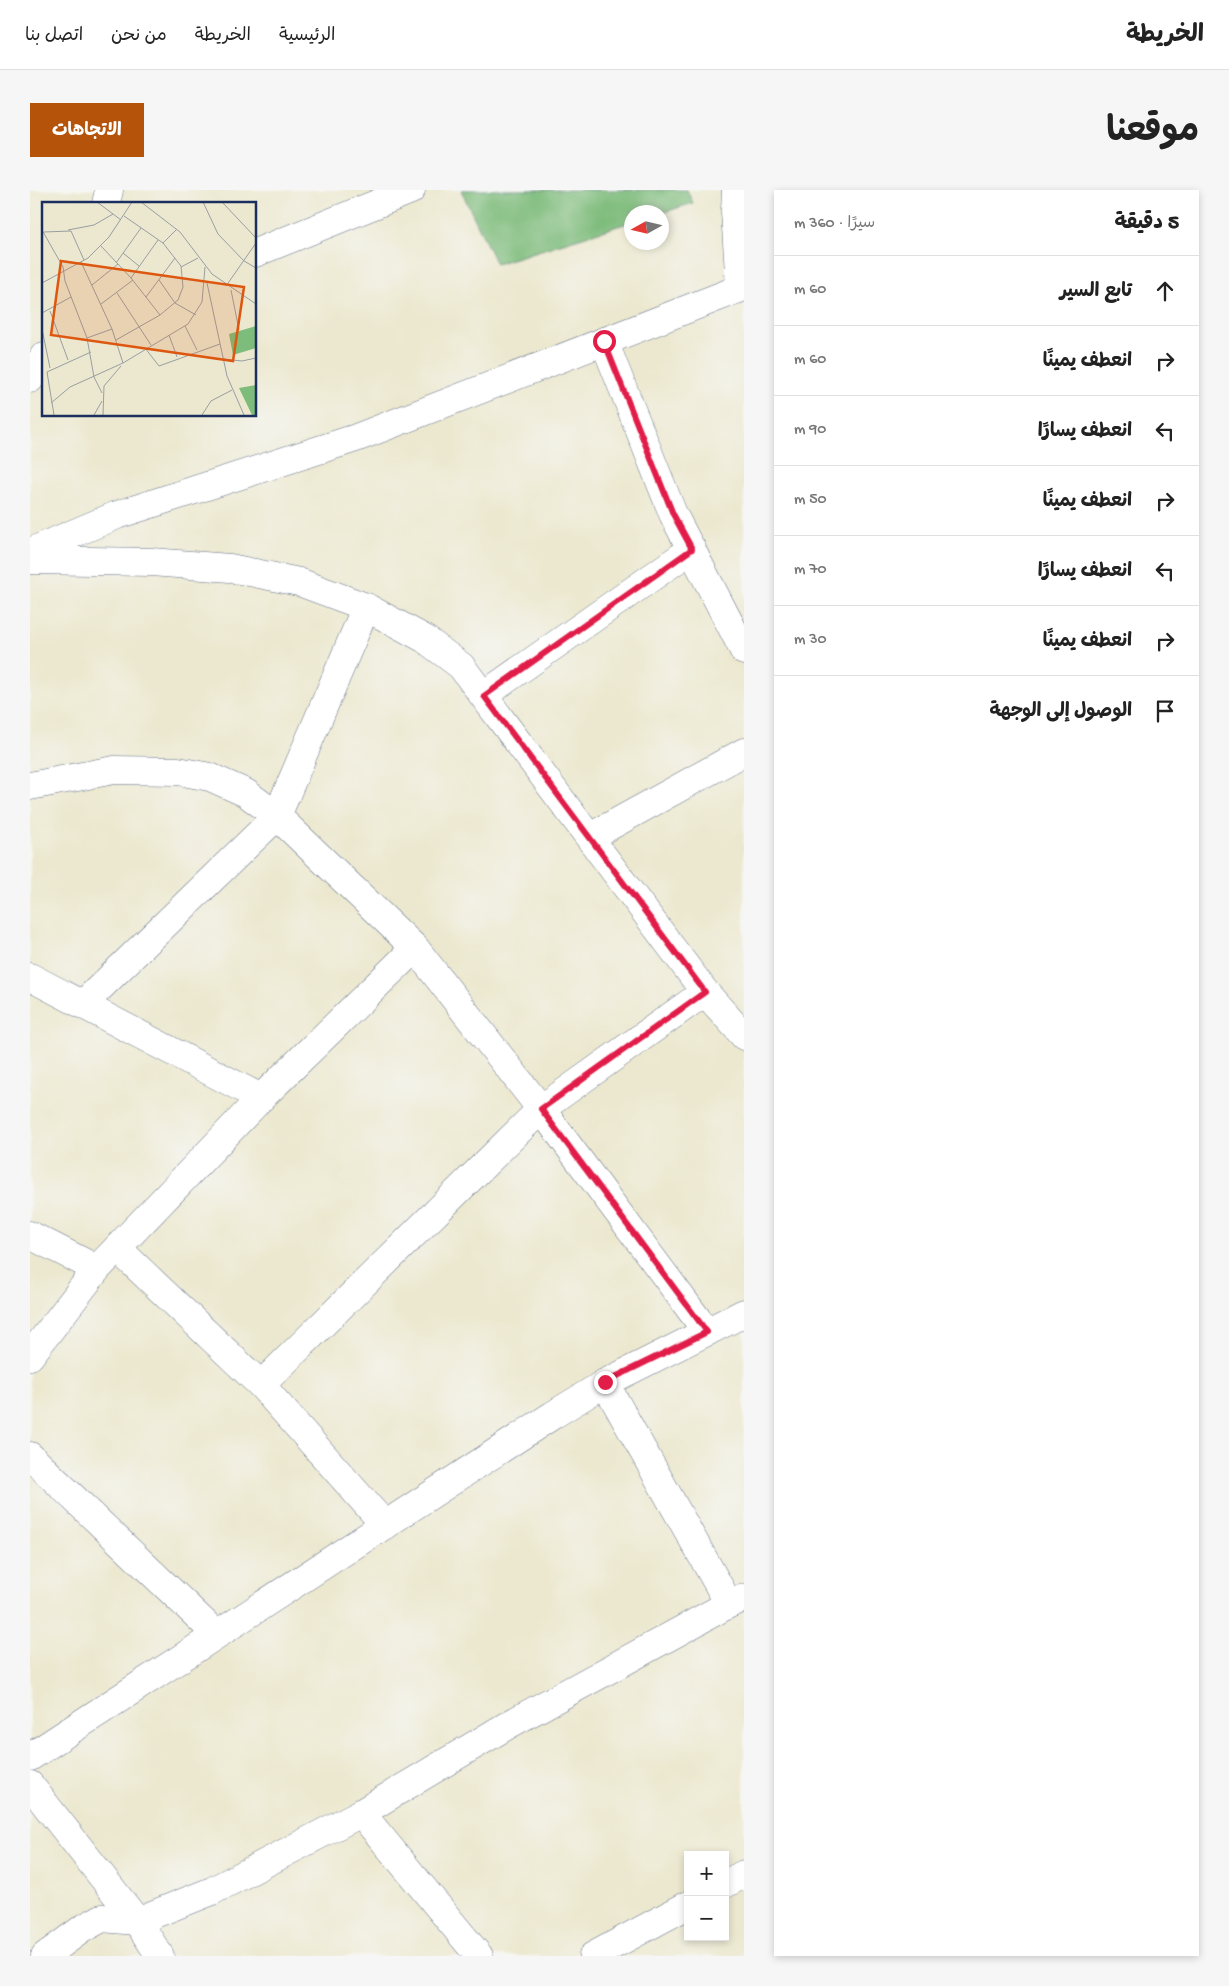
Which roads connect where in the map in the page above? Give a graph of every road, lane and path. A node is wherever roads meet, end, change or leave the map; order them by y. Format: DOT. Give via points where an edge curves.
graph roads {
  1 [pos="411,190"];
  2 [pos="736,190"];
  3 [pos="256,253"];
  4 [pos="742,288"];
  5 [pos="604,341"];
  6 [pos="30,348"];
  7 [pos="42,354"];
  8 [pos="42,358"];
  9 [pos="30,379"];
  10 [pos="692,549"];
  11 [pos="30,552"];
  12 [pos="30,560"];
  13 [pos="366,607"];
  14 [pos="744,651"];
  15 [pos="484,696"];
  16 [pos="744,752"];
  17 [pos="30,786"];
  18 [pos="277,816"];
  19 [pos="590,837"];
  20 [pos="415,948"];
  21 [pos="30,977"];
  22 [pos="705,992"];
  23 [pos="83,1004"];
  24 [pos="744,1036"];
  25 [pos="261,1098"];
  26 [pos="541,1109"];
  27 [pos="30,1234"];
  28 [pos="117,1248"];
  29 [pos="97,1270"];
  30 [pos="744,1314"];
  31 [pos="707,1332"];
  32 [pos="30,1356"];
  33 [pos="605,1382"];
  34 [pos="261,1385"];
  35 [pos="30,1456"];
  36 [pos="385,1525"];
  37 [pos="736,1601"];
  38 [pos="216,1634"];
  39 [pos="30,1757"];
  40 [pos="30,1785"];
  41 [pos="361,1813"];
  42 [pos="744,1874"];
  43 [pos="729,1882"];
  44 [pos="684,1907"];
  45 [pos="137,1921"];
  46 [pos="45,1956"];
  47 [pos="160,1956"];
  48 [pos="479,1956"];
  49 [pos="594,1956"];
  1 -- 3 [label="street"];
  2 -- 4 [label="street"];
  4 -- 5 [label="street"];
  5 -- 10 [label="street" via="673,514"];
  5 -- 11 [label="street" via="356,438 117,515"];
  6 -- 7 [label="street"];
  8 -- 9 [label="street"];
  10 -- 14 [label="street"];
  10 -- 15 [label="street"];
  12 -- 13 [label="street" via="151,562 230,568 299,582"];
  13 -- 15 [label="street" via="425,639 461,666"];
  13 -- 18 [label="street"];
  15 -- 19 [label="street"];
  16 -- 19 [label="street"];
  17 -- 18 [label="street" via="114,770 178,771 210,777 246,793"];
  18 -- 20 [label="street"];
  18 -- 23 [label="street"];
  19 -- 22 [label="street"];
  20 -- 25 [label="street"];
  20 -- 26 [label="street"];
  21 -- 23 [label="street"];
  22 -- 24 [label="street"];
  22 -- 26 [label="street"];
  23 -- 25 [label="street"];
  25 -- 28 [label="street"];
  26 -- 31 [label="street"];
  26 -- 34 [label="street"];
  27 -- 29 [label="street"];
  28 -- 29 [label="street"];
  28 -- 34 [label="street"];
  29 -- 32 [label="street"];
  30 -- 31 [label="street"];
  31 -- 33 [label="street"];
  33 -- 36 [label="street"];
  33 -- 37 [label="street"];
  34 -- 36 [label="street"];
  35 -- 38 [label="street"];
  36 -- 38 [label="street"];
  37 -- 41 [label="street" via="508,1724"];
  38 -- 39 [label="street"];
  40 -- 45 [label="street"];
  41 -- 45 [label="street" via="212,1891"];
  41 -- 48 [label="street"];
  42 -- 43 [label="street"];
  44 -- 49 [label="street"];
  45 -- 46 [label="street" via="102,1918 82,1928"];
  45 -- 47 [label="street"];
}
